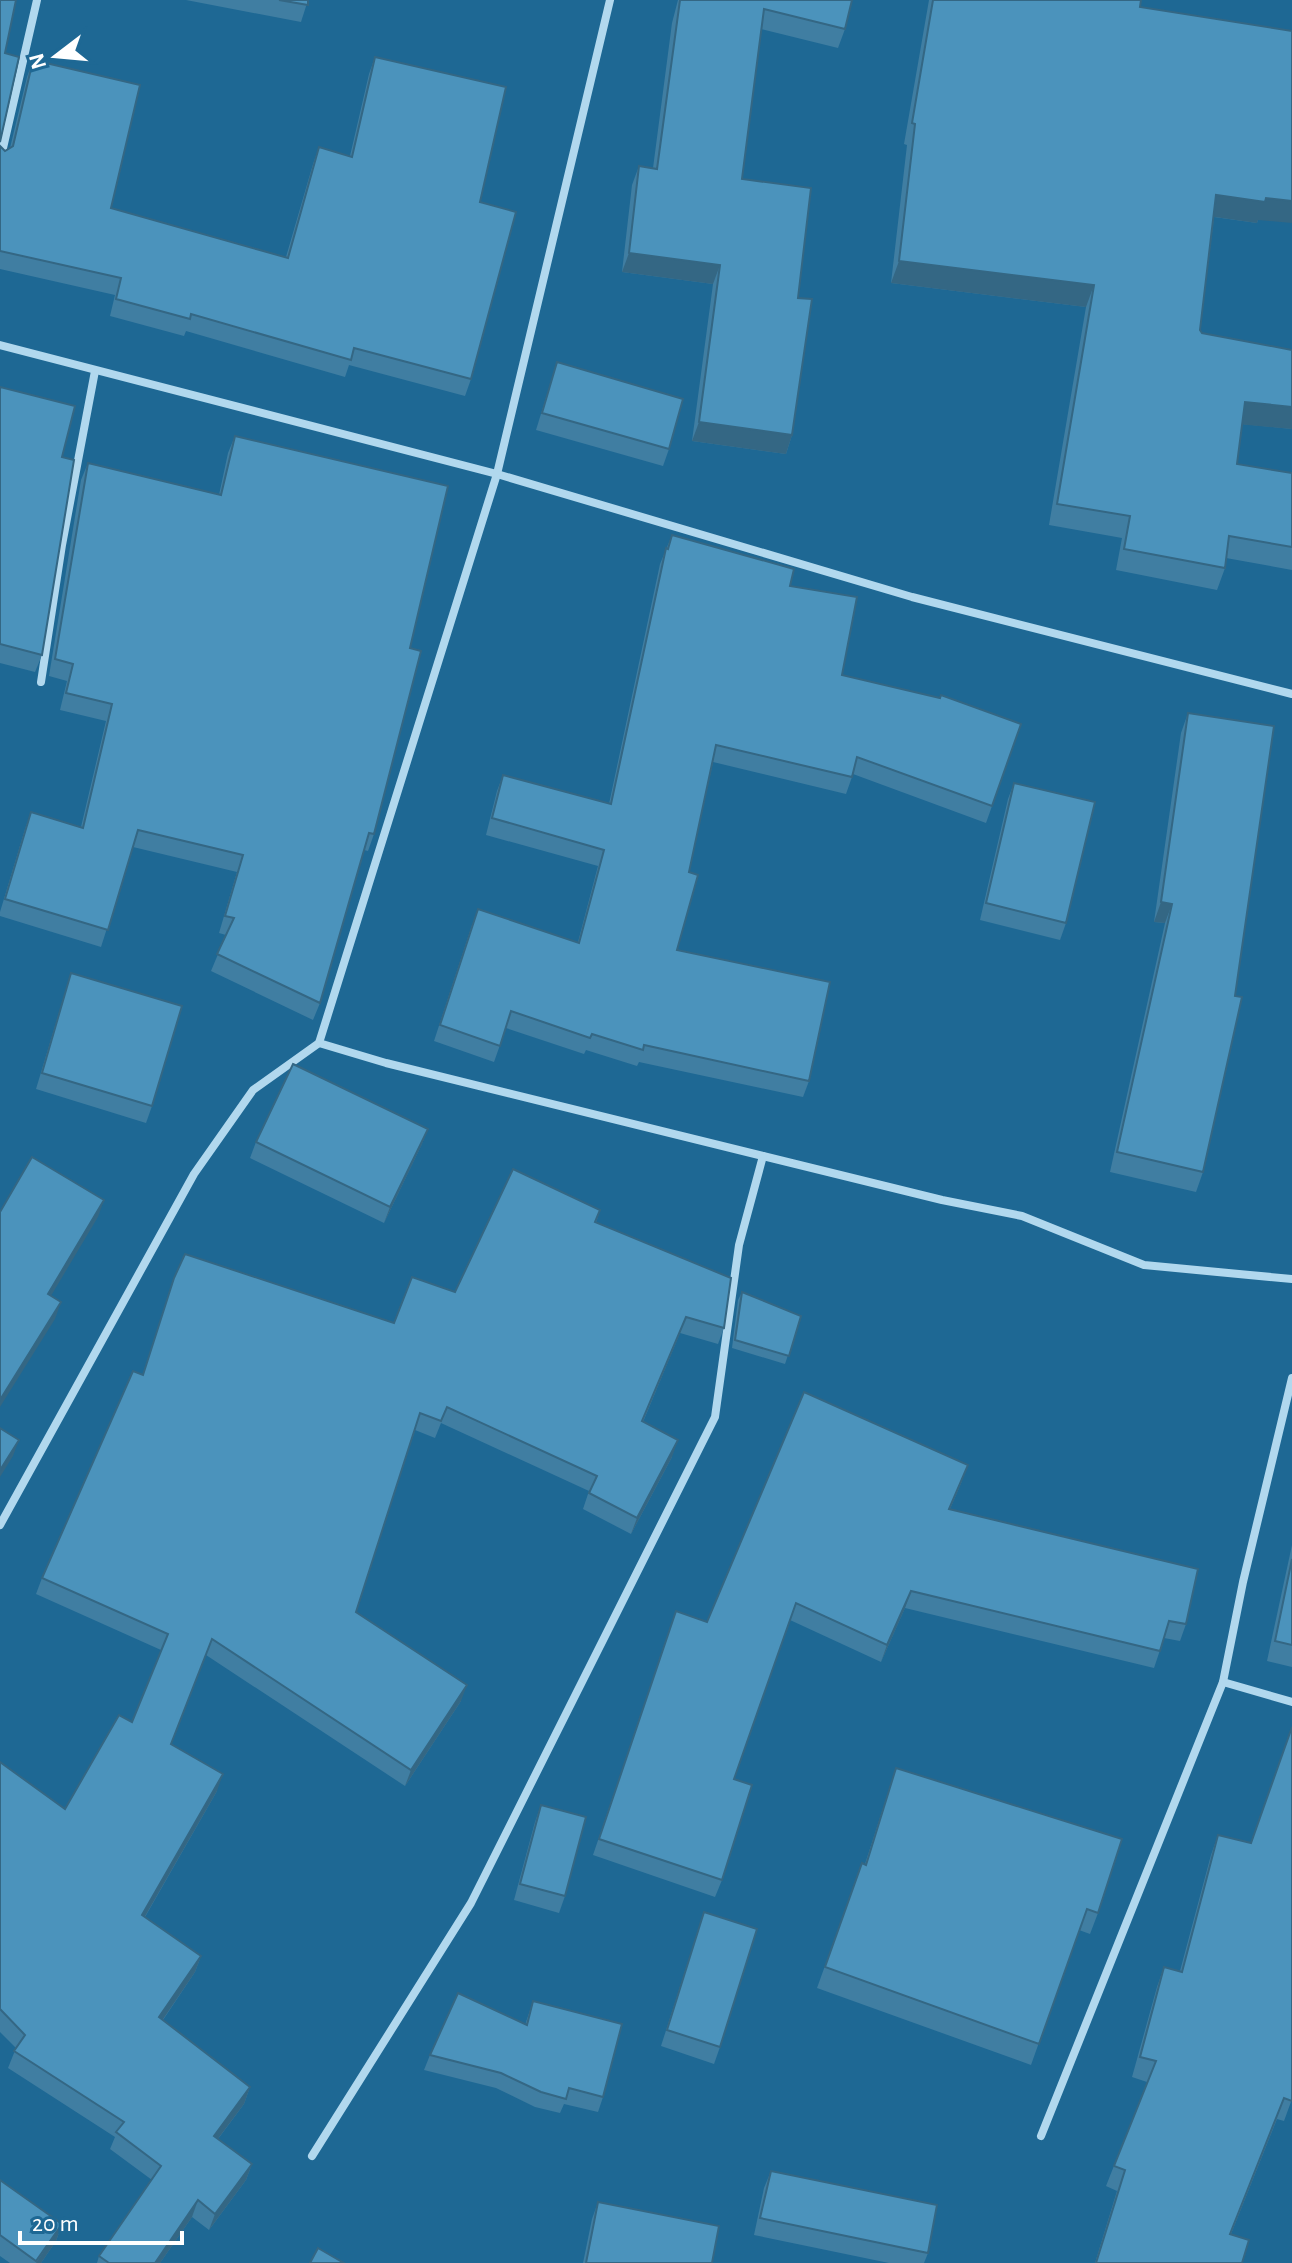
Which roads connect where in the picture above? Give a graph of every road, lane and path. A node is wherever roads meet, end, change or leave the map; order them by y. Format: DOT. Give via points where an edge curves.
graph roads {
  1 [pos="37,0"];
  2 [pos="610,0"];
  3 [pos="0,161"];
  4 [pos="0,345"];
  5 [pos="95,371"];
  6 [pos="497,474"];
  7 [pos="41,682"];
  8 [pos="1292,694"];
  9 [pos="319,1043"];
  10 [pos="763,1156"];
  11 [pos="1292,1279"];
  12 [pos="1292,1378"];
  13 [pos="0,1525"];
  14 [pos="1223,1682"];
  15 [pos="1292,1702"];
  16 [pos="1041,2136"];
  17 [pos="312,2156"];
  1 -- 3 [label="street"];
  2 -- 6 [label="street"];
  4 -- 5 [label="street"];
  5 -- 6 [label="street"];
  5 -- 7 [label="street"];
  6 -- 8 [label="street" via="912,597"];
  6 -- 9 [label="street"];
  9 -- 10 [label="street"];
  9 -- 13 [label="street" via="253,1090 194,1174"];
  10 -- 11 [label="street" via="1022,1216 1144,1265"];
  10 -- 17 [label="street" via="739,1245 715,1417 471,1903"];
  12 -- 14 [label="street"];
  14 -- 15 [label="street"];
  14 -- 16 [label="street"];
}
